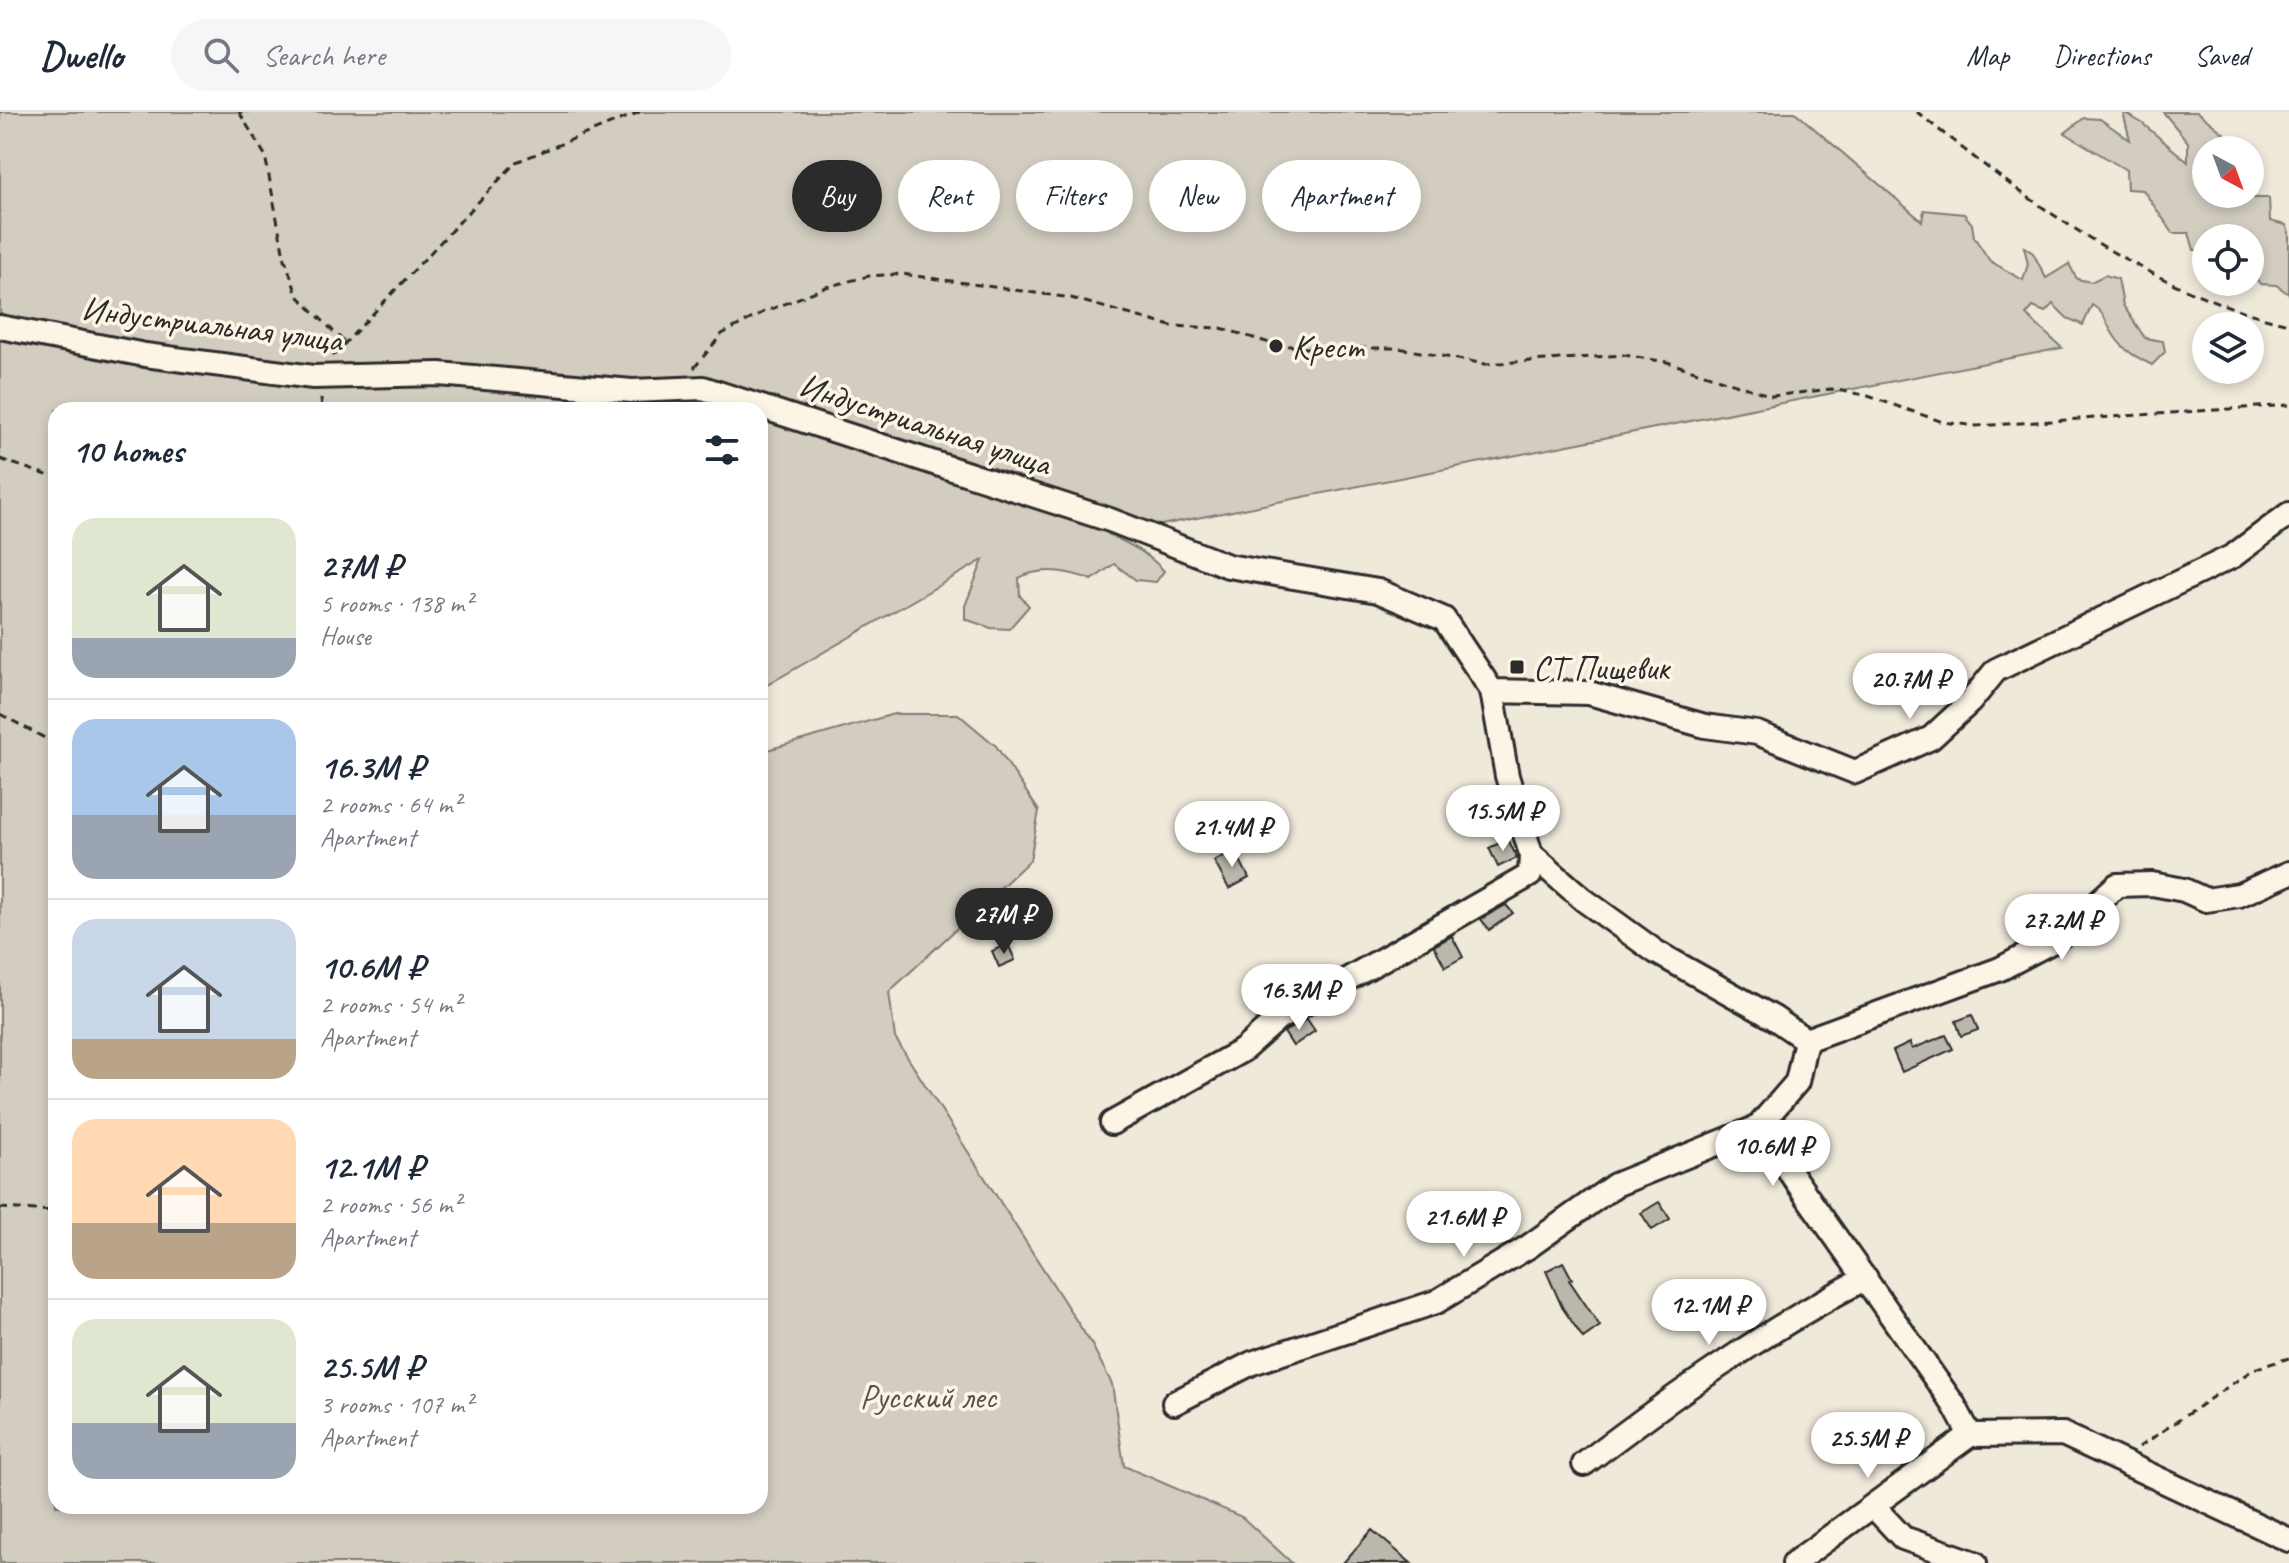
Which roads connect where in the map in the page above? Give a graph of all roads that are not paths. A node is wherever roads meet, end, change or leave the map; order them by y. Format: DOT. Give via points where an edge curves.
graph roads {
  1 [pos="0,327"];
  2 [pos="746,402"];
  3 [pos="768,409"];
  4 [pos="2289,514"];
  5 [pos="1492,691"];
  6 [pos="1531,854"];
  7 [pos="2289,873"];
  8 [pos="1806,1040"];
  9 [pos="1112,1123"];
  10 [pos="1758,1127"];
  11 [pos="1866,1278"];
  12 [pos="1174,1403"];
  13 [pos="1970,1435"];
  14 [pos="1584,1464"];
  15 [pos="1873,1506"];
  16 [pos="2289,1540"];
  17 [pos="1794,1563"];
  18 [pos="1975,1563"];
  1 -- 2 [label="street, Индустриальная улица" via="145,355 313,377 439,374 632,391 703,388"];
  3 -- 5 [label="street, Индустриальная улица" via="1110,520 1228,566 1378,591 1444,619"];
  4 -- 5 [label="street" via="2233,556 1996,670 1931,738 1855,772 1757,733 1705,726 1589,693"];
  5 -- 6 [label="street" via="1507,776"];
  6 -- 8 [label="street" via="1656,952"];
  6 -- 9 [label="street" via="1530,875 1278,1019 1243,1050"];
  7 -- 8 [label="street" via="2239,895 2206,900 2152,884 2117,885 2057,939 2000,969"];
  8 -- 10 [label="street" via="1797,1082"];
  10 -- 11 [label="street"];
  10 -- 12 [label="street" via="1615,1185 1528,1247 1436,1302 1252,1363"];
  11 -- 13 [label="street"];
  11 -- 14 [label="street" via="1809,1308"];
  13 -- 15 [label="street"];
  13 -- 16 [label="street" via="2063,1434"];
  15 -- 17 [label="street"];
  15 -- 18 [label="street" via="1903,1538"];
}
